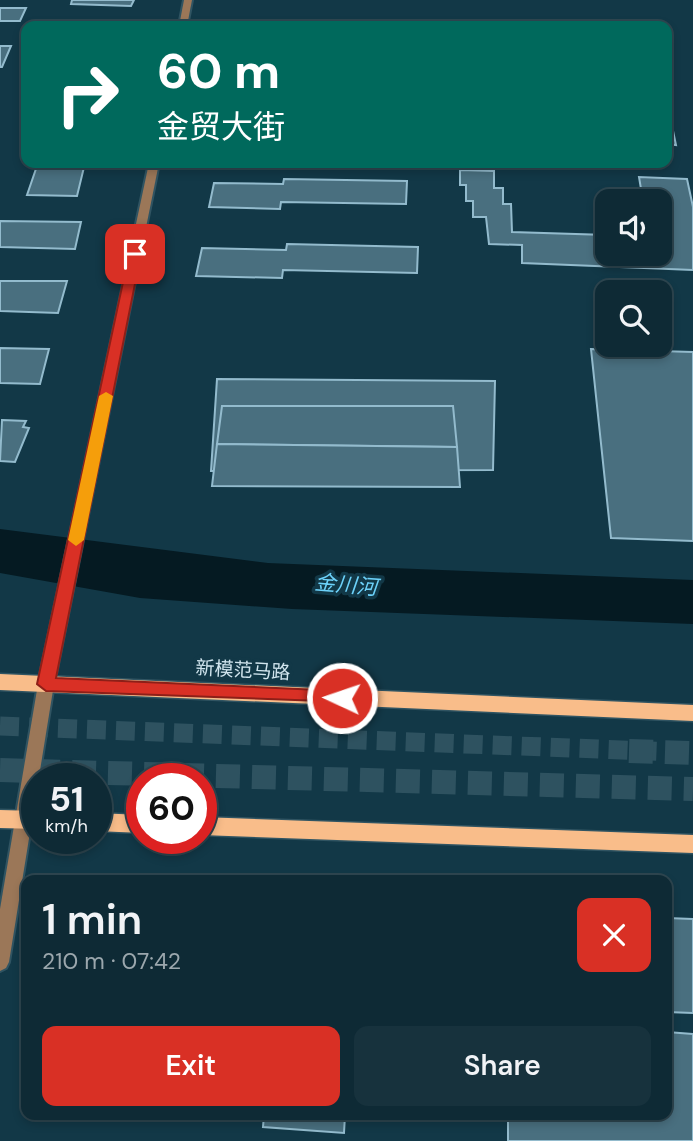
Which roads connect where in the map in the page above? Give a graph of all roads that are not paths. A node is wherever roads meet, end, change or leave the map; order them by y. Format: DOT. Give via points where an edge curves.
graph roads {
  1 [pos="188,0"];
  2 [pos="184,21"];
  3 [pos="153,168"];
  4 [pos="0,682"];
  5 [pos="46,684"];
  6 [pos="693,713"];
  7 [pos="37,763"];
  8 [pos="0,818"];
  9 [pos="21,819"];
  10 [pos="217,827"];
  11 [pos="693,844"];
  12 [pos="23,854"];
  13 [pos="0,962"];
  1 -- 2 [label="street"];
  3 -- 5 [label="street"];
  4 -- 5 [label="main road, 新模范马路"];
  5 -- 6 [label="main road, 新模范马路"];
  5 -- 7 [label="street"];
  8 -- 9 [label="main road"];
  10 -- 11 [label="main road"];
  12 -- 13 [label="street"];
}
